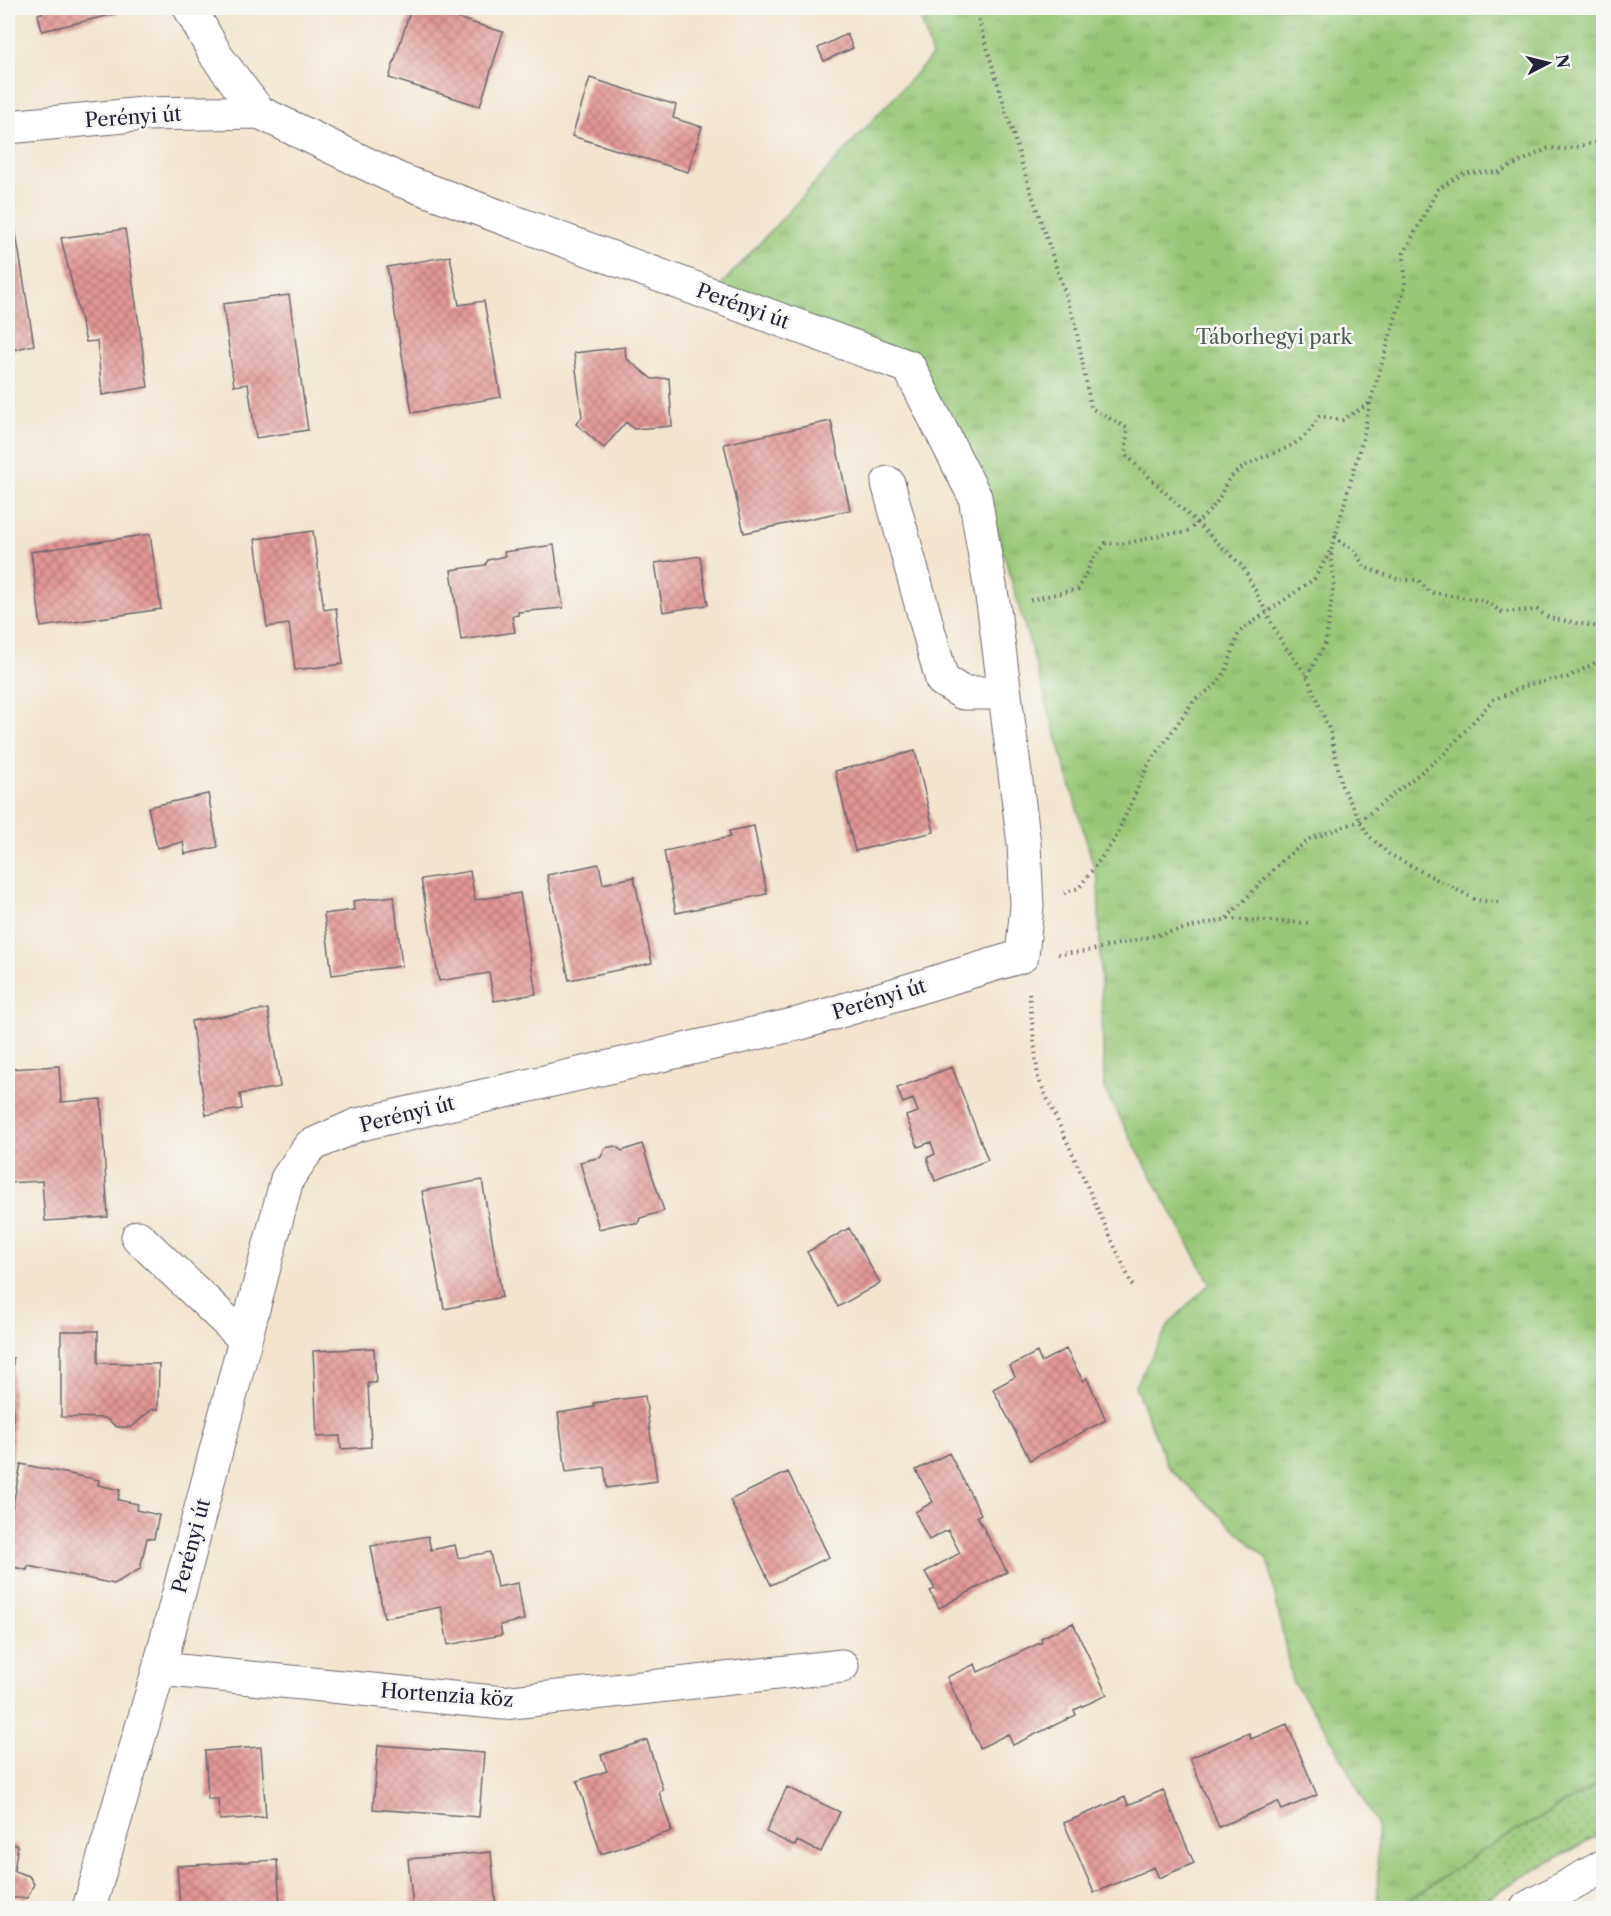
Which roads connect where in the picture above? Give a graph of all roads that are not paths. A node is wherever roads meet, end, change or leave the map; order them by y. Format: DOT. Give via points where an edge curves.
graph roads {
  1 [pos="189,8"];
  2 [pos="258,112"];
  3 [pos="8,127"];
  4 [pos="888,483"];
  5 [pos="1005,693"];
  6 [pos="138,1237"];
  7 [pos="245,1339"];
  8 [pos="842,1666"];
  9 [pos="159,1669"];
  10 [pos="1604,1866"];
  11 [pos="89,1908"];
  12 [pos="1527,1908"];
  1 -- 2 [label="street, Perényi út" via="217,57"];
  2 -- 3 [label="street, Perényi út" via="144,114"];
  2 -- 5 [label="street, Perényi út" via="400,180 909,367 975,497"];
  4 -- 5 [label="street" via="942,680 963,693"];
  5 -- 7 [label="street, Perényi út" via="1024,844 1027,906 1022,956 801,1023 357,1125 310,1146 287,1179"];
  6 -- 7 [label="street"];
  7 -- 9 [label="street, Perényi út"];
  8 -- 9 [label="street, Hortenzia köz" via="503,1703"];
  9 -- 11 [label="street, Perényi út"];
  10 -- 12 [label="street"];
}
